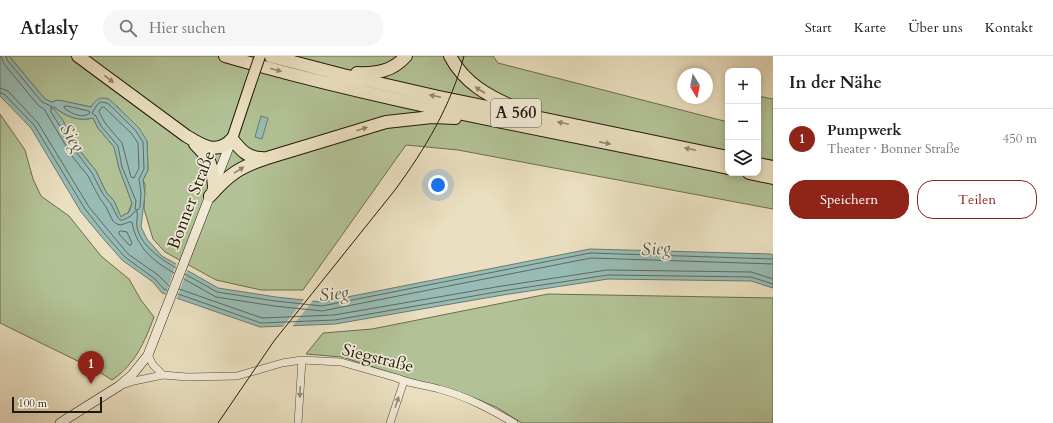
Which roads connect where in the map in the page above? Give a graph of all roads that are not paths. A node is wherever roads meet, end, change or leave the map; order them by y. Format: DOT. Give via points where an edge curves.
graph roads {
  1 [pos="78,56"];
  2 [pos="225,56"];
  3 [pos="260,56"];
  4 [pos="270,56"];
  5 [pos="406,56"];
  6 [pos="450,56"];
  7 [pos="305,65"];
  8 [pos="541,118"];
  9 [pos="498,122"];
  10 [pos="185,135"];
  11 [pos="232,139"];
  12 [pos="725,156"];
  13 [pos="267,158"];
  14 [pos="761,165"];
  15 [pos="725,167"];
  16 [pos="773,167"];
  17 [pos="761,176"];
  18 [pos="773,178"];
  19 [pos="212,191"];
  20 [pos="148,355"];
  21 [pos="302,360"];
  22 [pos="163,376"];
  23 [pos="404,381"];
  24 [pos="119,386"];
  25 [pos="60,423"];
  26 [pos="298,423"];
  27 [pos="390,423"];
  28 [pos="514,423"];
  1 -- 10 [label="highway, one-way"];
  2 -- 9 [label="highway, A 560, one-way"];
  3 -- 11 [label="main road, Bonner Straße, bridge"];
  4 -- 7 [label="highway, A 560"];
  5 -- 7 [label="highway" via="400,63 373,74"];
  8 -- 6 [label="highway, one-way" via="491,97 476,87 465,78"];
  8 -- 7 [label="highway, A 560, one-way" via="425,94"];
  12 -- 8 [label="highway, A 560, one-way"];
  13 -- 9 [label="highway, one-way" via="386,122 432,117"];
  9 -- 15 [label="highway, A 560, one-way"];
  10 -- 11 [label="highway" via="203,146 218,148"];
  10 -- 19 [label="highway" via="208,158 212,168"];
  11 -- 13 [label="highway" via="248,156"];
  11 -- 19 [label="main road, Bonner Straße"];
  19 -- 13 [label="highway, one-way" via="235,172"];
  14 -- 16 [label="highway"];
  17 -- 18 [label="highway"];
  19 -- 20 [label="main road, Bonner Straße"];
  20 -- 22 [label="street"];
  20 -- 24 [label="main road, Bonner Straße"];
  21 -- 22 [label="street, Siegstraße" via="229,377"];
  21 -- 23 [label="street, Siegstraße" via="340,362"];
  21 -- 26 [label="street, one-way"];
  22 -- 24 [label="street"];
  27 -- 23 [label="street, one-way"];
  23 -- 28 [label="street, Siegstraße" via="440,389 478,403"];
  24 -- 25 [label="main road, Bonner Straße"];
}
